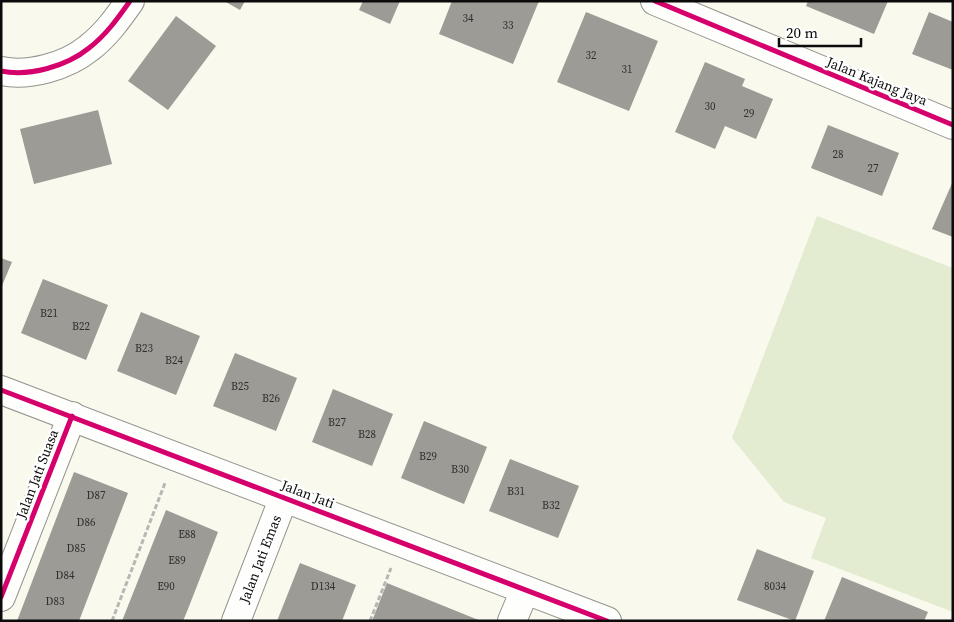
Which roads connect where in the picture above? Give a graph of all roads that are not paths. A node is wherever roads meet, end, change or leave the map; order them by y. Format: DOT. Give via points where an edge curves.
graph roads {
  1 [pos="130,1"];
  2 [pos="655,1"];
  3 [pos="2,71"];
  4 [pos="953,124"];
  5 [pos="1,390"];
  6 [pos="72,416"];
  7 [pos="284,497"];
  8 [pos="525,590"];
  9 [pos="1,597"];
  10 [pos="556,612"];
  11 [pos="236,621"];
  12 [pos="512,621"];
  13 [pos="607,621"];
  1 -- 3 [label="street" via="114,24 89,49 32,72"];
  2 -- 4 [label="street, Jalan Kajang Jaya"];
  5 -- 6 [label="street, Jalan Jati"];
  6 -- 7 [label="street, Jalan Jati"];
  6 -- 9 [label="street, Jalan Jati Suasa"];
  7 -- 8 [label="street, Jalan Jati"];
  7 -- 11 [label="street, Jalan Jati Emas"];
  8 -- 10 [label="street, Jalan Jati"];
  8 -- 12 [label="street"];
  10 -- 13 [label="street, Jalan Jati"];
}
